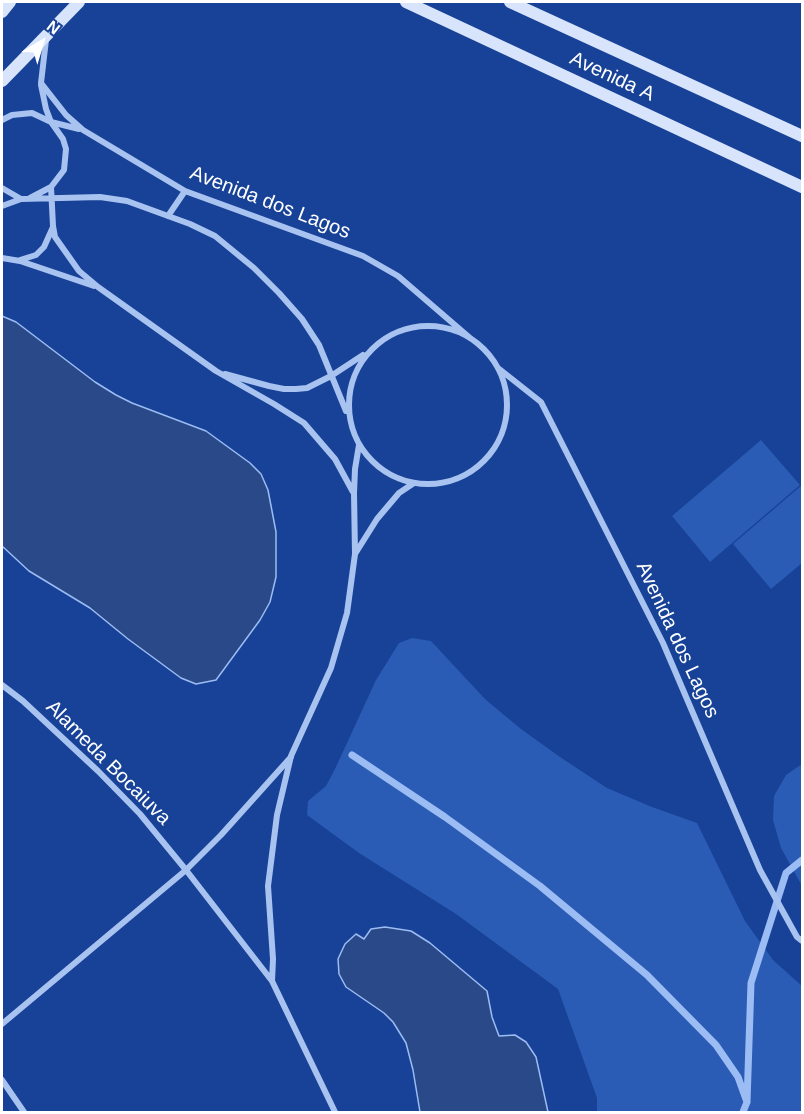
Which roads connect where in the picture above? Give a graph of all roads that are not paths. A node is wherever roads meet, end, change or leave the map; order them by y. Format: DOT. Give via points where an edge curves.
graph roads {
  1 [pos="10,2"];
  2 [pos="79,2"];
  3 [pos="406,2"];
  4 [pos="510,2"];
  5 [pos="2,12"];
  6 [pos="46,37"];
  7 [pos="2,81"];
  8 [pos="41,83"];
  9 [pos="2,120"];
  10 [pos="51,122"];
  11 [pos="83,130"];
  12 [pos="802,136"];
  13 [pos="51,187"];
  14 [pos="2,188"];
  15 [pos="802,188"];
  16 [pos="185,191"];
  17 [pos="24,199"];
  18 [pos="51,199"];
  19 [pos="2,206"];
  20 [pos="168,216"];
  21 [pos="53,226"];
  22 [pos="2,258"];
  23 [pos="20,261"];
  24 [pos="98,287"];
  25 [pos="470,338"];
  26 [pos="367,353"];
  27 [pos="498,368"];
  28 [pos="216,371"];
  29 [pos="330,376"];
  30 [pos="350,420"];
  31 [pos="359,445"];
  32 [pos="414,483"];
  33 [pos="354,493"];
  34 [pos="355,554"];
  35 [pos="2,685"];
  36 [pos="291,756"];
  37 [pos="186,870"];
  38 [pos="802,942"];
  39 [pos="272,981"];
  40 [pos="2,1024"];
  41 [pos="2,1080"];
  42 [pos="24,1113"];
  43 [pos="335,1113"];
  1 -- 5 [label="street"];
  2 -- 6 [label="street"];
  3 -- 15 [label="street, Avenida A"];
  4 -- 12 [label="street, Avenida A"];
  6 -- 7 [label="street"];
  6 -- 8 [label="street"];
  8 -- 10 [label="street"];
  8 -- 11 [label="street, Avenida dos Lagos"];
  9 -- 10 [label="street" via="32,113"];
  10 -- 11 [label="street"];
  10 -- 13 [label="street" via="66,149 64,170"];
  11 -- 16 [label="street, Avenida dos Lagos"];
  13 -- 17 [label="street"];
  13 -- 18 [label="street"];
  14 -- 17 [label="street"];
  16 -- 20 [label="street"];
  16 -- 25 [label="street, Avenida dos Lagos" via="363,256 398,276"];
  17 -- 18 [label="street"];
  17 -- 19 [label="street"];
  18 -- 20 [label="street" via="100,197 128,201"];
  18 -- 21 [label="street"];
  20 -- 29 [label="street" via="215,236 254,267 302,319 319,345"];
  21 -- 23 [label="street" via="44,247"];
  21 -- 24 [label="street" via="71,261"];
  22 -- 23 [label="street"];
  23 -- 24 [label="street"];
  24 -- 28 [label="street"];
  25 -- 26 [label="street, Avenida dos Lagos" via="444,327 415,326 389,335"];
  25 -- 27 [label="street, Avenida dos Lagos"];
  26 -- 29 [label="street"];
  26 -- 30 [label="street, Avenida dos Lagos" via="349,391"];
  27 -- 32 [label="street, Avenida dos Lagos" via="507,407 496,446 467,474 441,483"];
  27 -- 38 [label="street, Avenida dos Lagos" via="541,402 663,643 760,870"];
  28 -- 29 [label="street" via="284,389 307,388"];
  28 -- 33 [label="street" via="304,423 335,459"];
  29 -- 30 [label="street"];
  30 -- 31 [label="street, Avenida dos Lagos"];
  31 -- 32 [label="street, Avenida dos Lagos" via="377,466"];
  31 -- 33 [label="street, Avenida dos Lagos"];
  32 -- 34 [label="street, Avenida dos Lagos" via="399,493 377,519"];
  33 -- 34 [label="street, Avenida dos Lagos"];
  34 -- 36 [label="street, Avenida dos Lagos" via="347,613 331,668"];
  35 -- 37 [label="street, Alameda Bocaiuva" via="98,771"];
  36 -- 37 [label="street"];
  36 -- 39 [label="street, Avenida dos Lagos" via="277,816 268,886"];
  37 -- 39 [label="street, Avenida dos Lagos"];
  37 -- 40 [label="street"];
  39 -- 43 [label="street, Avenida dos Lagos"];
  41 -- 42 [label="street"];
}
